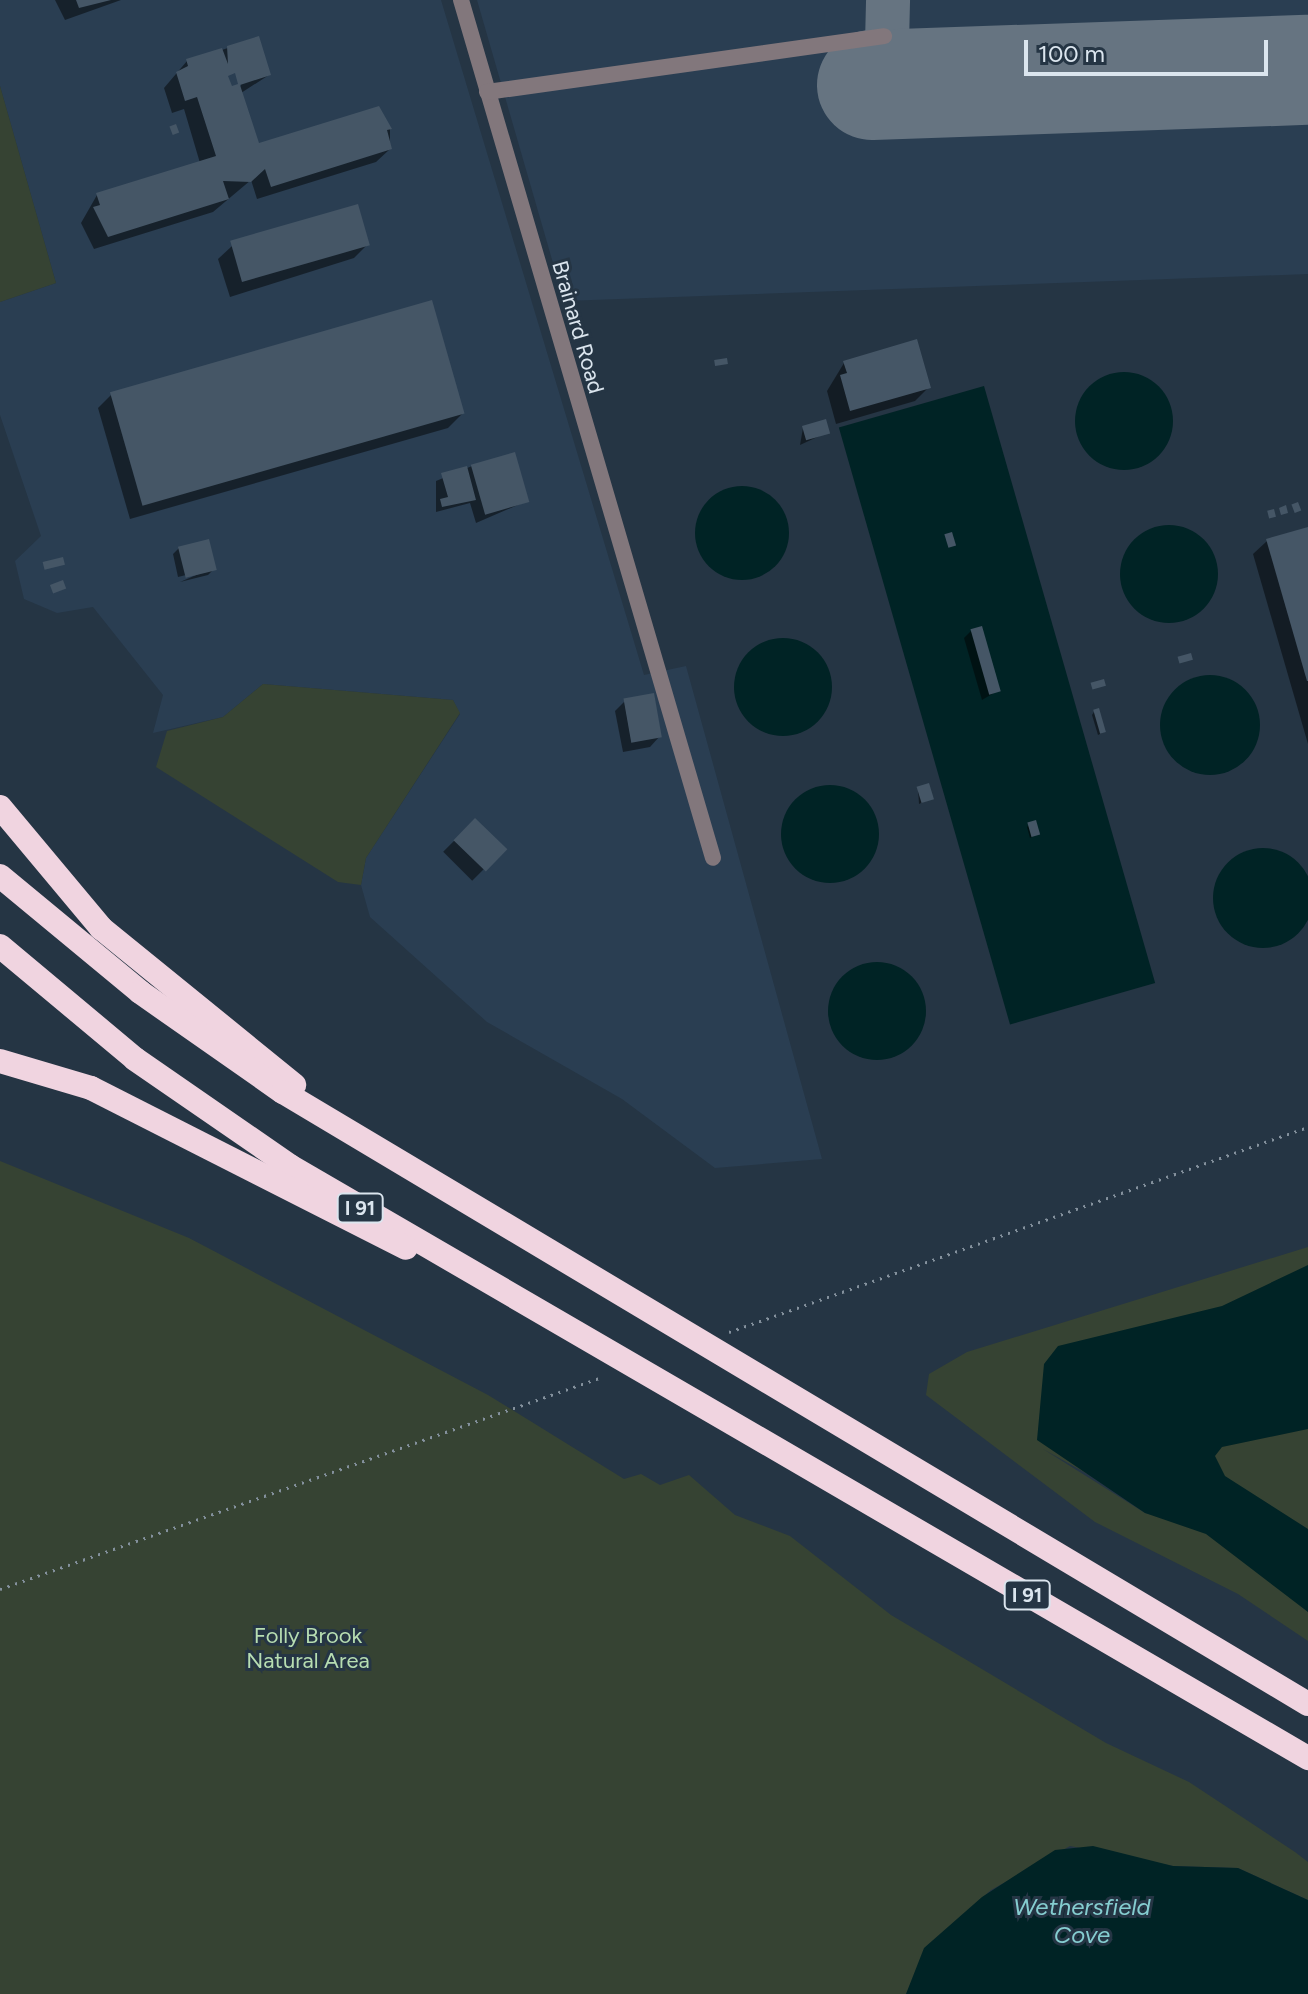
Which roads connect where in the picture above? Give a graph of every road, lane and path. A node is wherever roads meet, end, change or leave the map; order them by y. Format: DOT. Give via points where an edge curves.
graph roads {
  1 [pos="461,0"];
  2 [pos="884,36"];
  3 [pos="487,92"];
  4 [pos="0,807"];
  5 [pos="713,858"];
  6 [pos="0,876"];
  7 [pos="0,946"];
  8 [pos="0,1061"];
  9 [pos="1308,1127"];
  10 [pos="347,1132"];
  11 [pos="468,1271"];
  12 [pos="729,1332"];
  13 [pos="602,1377"];
  14 [pos="0,1589"];
  15 [pos="1308,1704"];
  16 [pos="1308,1758"];
  1 -- 3 [label="street, Brainard Road"];
  2 -- 3 [label="street"];
  3 -- 5 [label="street, Brainard Road"];
  4 -- 10 [label="highway" via="101,928"];
  6 -- 10 [label="highway, I 91" via="176,1019"];
  7 -- 11 [label="highway, I 91" via="200,1108"];
  8 -- 11 [label="highway" via="91,1088 373,1236"];
  9 -- 12 [label="path"];
  10 -- 15 [label="highway, I 91"];
  11 -- 16 [label="highway, I 91"];
  13 -- 14 [label="path"];
}
